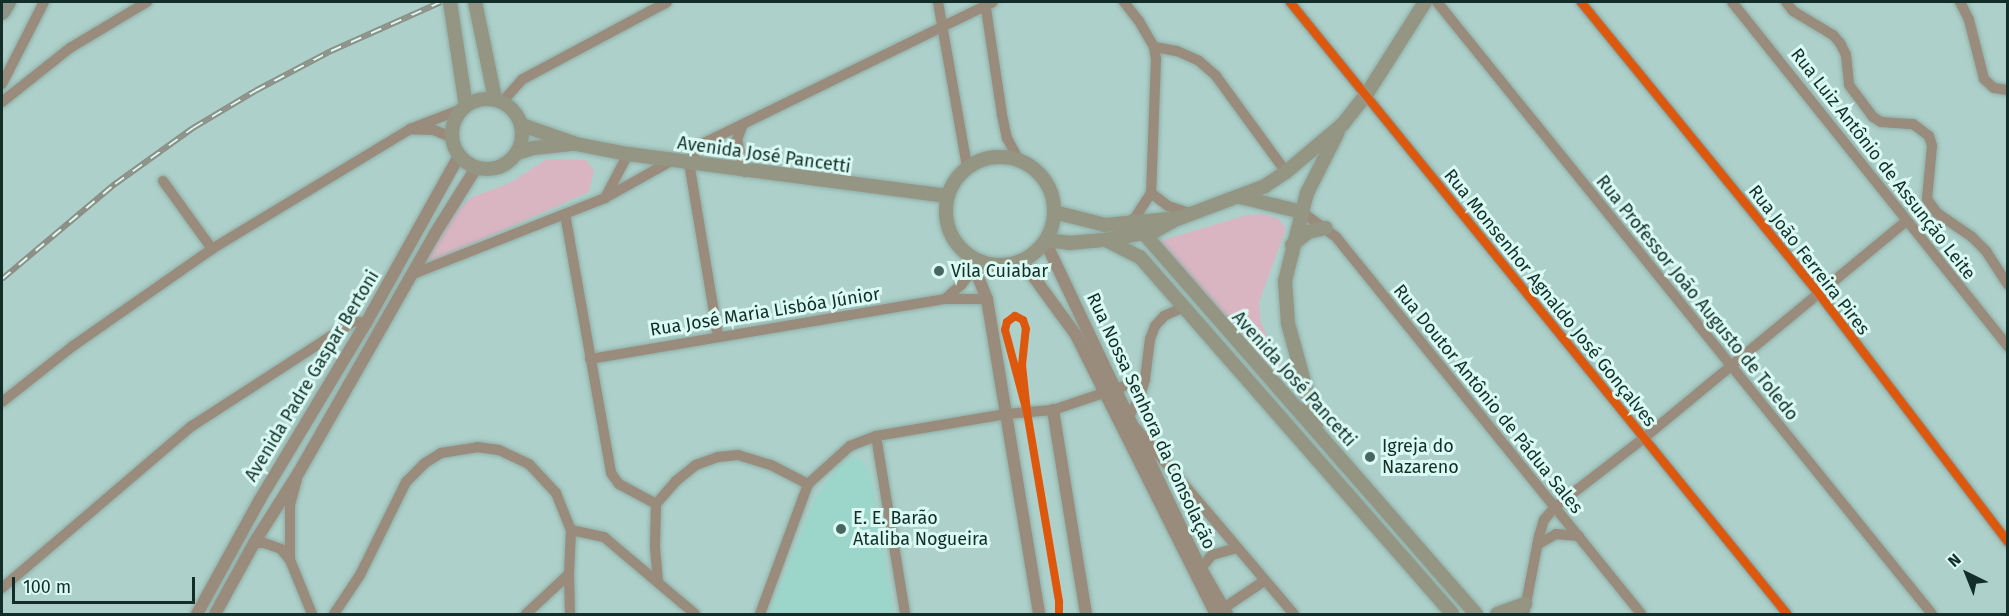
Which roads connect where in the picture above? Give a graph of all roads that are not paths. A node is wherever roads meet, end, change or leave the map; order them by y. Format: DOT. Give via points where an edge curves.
graph roads {
  1 [pos="8,2"];
  2 [pos="44,2"];
  3 [pos="147,2"];
  4 [pos="450,2"];
  5 [pos="475,2"];
  6 [pos="667,2"];
  7 [pos="938,2"];
  8 [pos="1124,2"];
  9 [pos="1290,2"];
  10 [pos="1425,2"];
  11 [pos="1437,2"];
  12 [pos="1581,2"];
  13 [pos="1732,2"];
  14 [pos="1786,2"];
  15 [pos="1960,2"];
  16 [pos="988,3"];
  17 [pos="2,12"];
  18 [pos="943,27"];
  19 [pos="1154,47"];
  20 [pos="2,84"];
  21 [pos="2007,90"];
  22 [pos="1366,95"];
  23 [pos="498,100"];
  24 [pos="2,102"];
  25 [pos="464,107"];
  26 [pos="743,124"];
  27 [pos="1342,124"];
  28 [pos="522,125"];
  29 [pos="410,129"];
  30 [pos="452,137"];
  31 [pos="576,144"];
  32 [pos="517,153"];
  33 [pos="628,154"];
  34 [pos="459,156"];
  35 [pos="1018,159"];
  36 [pos="671,160"];
  37 [pos="689,163"];
  38 [pos="967,167"];
  39 [pos="476,168"];
  40 [pos="745,172"];
  41 [pos="1286,172"];
  42 [pos="163,182"];
  43 [pos="1151,193"];
  44 [pos="947,196"];
  45 [pos="1240,197"];
  46 [pos="605,198"];
  47 [pos="1054,212"];
  48 [pos="1302,212"];
  49 [pos="565,214"];
  50 [pos="1186,216"];
  51 [pos="1133,221"];
  52 [pos="1906,221"];
  53 [pos="1326,228"];
  54 [pos="1144,233"];
  55 [pos="1046,240"];
  56 [pos="1106,240"];
  57 [pos="1292,245"];
  58 [pos="212,249"];
  59 [pos="1022,261"];
  60 [pos="972,263"];
  61 [pos="413,274"];
  62 [pos="2007,285"];
  63 [pos="1819,294"];
  64 [pos="945,299"];
  65 [pos="987,299"];
  66 [pos="1184,307"];
  67 [pos="366,323"];
  68 [pos="718,336"];
  69 [pos="2007,347"];
  70 [pos="590,359"];
  71 [pos="1731,367"];
  72 [pos="1145,379"];
  73 [pos="1112,392"];
  74 [pos="2,402"];
  75 [pos="1053,410"];
  76 [pos="1006,414"];
  77 [pos="1131,421"];
  78 [pos="1317,430"];
  79 [pos="876,436"];
  80 [pos="1644,438"];
  81 [pos="299,472"];
  82 [pos="808,484"];
  83 [pos="656,504"];
  84 [pos="1555,507"];
  85 [pos="571,530"];
  86 [pos="1579,536"];
  87 [pos="2007,542"];
  88 [pos="254,543"];
  89 [pos="1537,545"];
  90 [pos="1237,548"];
  91 [pos="290,560"];
  92 [pos="1198,571"];
  93 [pos="569,574"];
  94 [pos="1264,581"];
  95 [pos="658,582"];
  96 [pos="2,588"];
  97 [pos="1525,609"];
  98 [pos="1220,613"];
  99 [pos="197,615"];
  100 [pos="215,615"];
  101 [pos="312,615"];
  102 [pos="334,615"];
  103 [pos="526,615"];
  104 [pos="570,615"];
  105 [pos="695,615"];
  106 [pos="760,615"];
  107 [pos="904,615"];
  108 [pos="1039,615"];
  109 [pos="1086,615"];
  110 [pos="1294,615"];
  111 [pos="1452,615"];
  112 [pos="1476,615"];
  113 [pos="1497,615"];
  114 [pos="1641,615"];
  115 [pos="1787,615"];
  116 [pos="1932,615"];
  1 -- 17 [label="highway"];
  2 -- 20 [label="street"];
  3 -- 24 [label="street" via="70,48"];
  4 -- 25 [label="main road"];
  5 -- 23 [label="main road"];
  6 -- 23 [label="street" via="524,79"];
  7 -- 18 [label="street"];
  8 -- 19 [label="street"];
  9 -- 22 [label="street, Rua Monsenhor Agnaldo José Gonçalves"];
  10 -- 22 [label="main road"];
  11 -- 71 [label="street, Rua Professor João Augusto de Toledo"];
  12 -- 63 [label="street, Rua João Ferreira Pires"];
  13 -- 52 [label="street, Rua Luiz Antônio de Assunção Leite"];
  14 -- 62 [label="street" via="1840,43 1846,55 1849,85 1873,117 1881,122 1913,124 1929,136 1932,146 1927,199 1937,213 1986,251"];
  15 -- 21 [label="street" via="1969,20 1984,79 1994,88"];
  16 -- 18 [label="street"];
  16 -- 35 [label="street" via="1002,115 1007,138"];
  18 -- 26 [label="street"];
  18 -- 38 [label="street"];
  19 -- 41 [label="street" via="1178,51 1199,61 1216,76"];
  19 -- 43 [label="street"];
  22 -- 27 [label="main road"];
  22 -- 80 [label="street, Rua Monsenhor Agnaldo José Gonçalves"];
  23 -- 25 [label="main road" via="475,101"];
  23 -- 28 [label="main road" via="514,111"];
  25 -- 29 [label="street"];
  25 -- 30 [label="main road" via="454,122"];
  26 -- 37 [label="street" via="706,142"];
  26 -- 40 [label="street" via="737,140"];
  27 -- 41 [label="main road"];
  27 -- 48 [label="main road" via="1307,193"];
  28 -- 31 [label="main road, Avenida José Pancetti"];
  28 -- 32 [label="main road"];
  29 -- 30 [label="street" via="434,130"];
  29 -- 58 [label="street"];
  30 -- 34 [label="main road"];
  31 -- 32 [label="main road, Avenida José Pancetti"];
  31 -- 33 [label="main road, Avenida José Pancetti"];
  32 -- 39 [label="main road" via="495,169"];
  33 -- 36 [label="main road, Avenida José Pancetti"];
  33 -- 46 [label="street"];
  34 -- 39 [label="main road"];
  34 -- 67 [label="street, Avenida Padre Gaspar Bertoni"];
  35 -- 38 [label="main road" via="1001,156"];
  35 -- 47 [label="main road" via="1045,180"];
  36 -- 37 [label="main road, Avenida José Pancetti"];
  36 -- 46 [label="street"];
  37 -- 40 [label="main road, Avenida José Pancetti"];
  37 -- 68 [label="street"];
  38 -- 44 [label="main road" via="954,180"];
  39 -- 61 [label="street, Avenida Padre Gaspar Bertoni"];
  40 -- 44 [label="main road, Avenida José Pancetti"];
  41 -- 45 [label="main road"];
  42 -- 58 [label="street"];
  43 -- 50 [label="street"];
  43 -- 51 [label="street"];
  44 -- 60 [label="main road" via="948,231"];
  45 -- 48 [label="main road"];
  45 -- 50 [label="main road"];
  46 -- 49 [label="street"];
  47 -- 51 [label="main road" via="1105,225"];
  47 -- 55 [label="main road"];
  48 -- 53 [label="street, Rua Doutor Antônio de Pádua Sales"];
  48 -- 57 [label="main road"];
  49 -- 61 [label="street"];
  49 -- 70 [label="street"];
  50 -- 51 [label="main road"];
  50 -- 54 [label="main road"];
  51 -- 54 [label="main road, Avenida José Pancetti"];
  52 -- 63 [label="street"];
  52 -- 69 [label="street, Rua Luiz Antônio de Assunção Leite"];
  53 -- 57 [label="main road" via="1308,232"];
  53 -- 84 [label="street, Rua Doutor Antônio de Pádua Sales"];
  54 -- 56 [label="main road"];
  54 -- 78 [label="main road, Avenida José Pancetti"];
  55 -- 56 [label="main road"];
  55 -- 59 [label="main road"];
  55 -- 73 [label="street, Rua Nossa Senhora da Consolação"];
  56 -- 66 [label="main road, Avenida José Pancetti" via="1140,257"];
  57 -- 78 [label="main road" via="1285,281 1288,323"];
  58 -- 74 [label="street" via="73,346"];
  59 -- 60 [label="main road" via="995,266"];
  59 -- 73 [label="street, Rua Nossa Senhora da Consolação"];
  60 -- 64 [label="street" via="961,285"];
  60 -- 65 [label="street"];
  61 -- 81 [label="street, Avenida Padre Gaspar Bertoni"];
  63 -- 71 [label="street"];
  63 -- 87 [label="street, Rua João Ferreira Pires"];
  64 -- 65 [label="street, Rua José Maria Lisbóa Júnior"];
  64 -- 68 [label="street, Rua José Maria Lisbóa Júnior"];
  65 -- 76 [label="street"];
  66 -- 72 [label="street" via="1164,316 1155,326"];
  66 -- 111 [label="main road, Avenida José Pancetti"];
  67 -- 96 [label="street" via="354,321 192,426"];
  67 -- 99 [label="street, Avenida Padre Gaspar Bertoni" via="259,501"];
  68 -- 70 [label="street, Rua José Maria Lisbóa Júnior"];
  70 -- 83 [label="street" via="611,473 619,484"];
  71 -- 80 [label="street"];
  71 -- 116 [label="street, Rua Professor João Augusto de Toledo"];
  72 -- 73 [label="street"];
  72 -- 77 [label="street"];
  73 -- 75 [label="street"];
  73 -- 77 [label="street, Rua Nossa Senhora da Consolação"];
  73 -- 92 [label="street, Rua Nossa Senhora da Consolação" via="1148,485"];
  75 -- 76 [label="street"];
  75 -- 109 [label="street"];
  76 -- 79 [label="street"];
  76 -- 108 [label="street"];
  77 -- 90 [label="street"];
  77 -- 92 [label="street, Rua Nossa Senhora da Consolação"];
  78 -- 112 [label="main road, Avenida José Pancetti"];
  79 -- 82 [label="street" via="847,448"];
  79 -- 107 [label="street"];
  80 -- 84 [label="street"];
  80 -- 115 [label="street, Rua Monsenhor Agnaldo José Gonçalves"];
  81 -- 88 [label="street, Avenida Padre Gaspar Bertoni"];
  81 -- 91 [label="street" via="290,505"];
  82 -- 83 [label="street" via="771,465 738,455 718,457 696,465"];
  82 -- 106 [label="street"];
  83 -- 95 [label="street"];
  84 -- 86 [label="street, Rua Doutor Antônio de Pádua Sales"];
  84 -- 89 [label="street" via="1544,520"];
  85 -- 93 [label="street"];
  85 -- 95 [label="street" via="604,537"];
  85 -- 102 [label="street" via="556,493 516,456 477,447 441,453 406,482 360,575"];
  86 -- 89 [label="street" via="1556,534"];
  86 -- 114 [label="street, Rua Doutor Antônio de Pádua Sales"];
  88 -- 91 [label="street" via="281,549"];
  88 -- 100 [label="street, Avenida Padre Gaspar Bertoni"];
  89 -- 97 [label="street"];
  90 -- 92 [label="street" via="1212,555"];
  90 -- 94 [label="street"];
  91 -- 101 [label="street"];
  92 -- 98 [label="street, Rua Nossa Senhora da Consolação"];
  93 -- 103 [label="street"];
  93 -- 104 [label="street"];
  94 -- 98 [label="street"];
  94 -- 110 [label="street"];
  95 -- 105 [label="street"];
  97 -- 113 [label="main road"];
}
